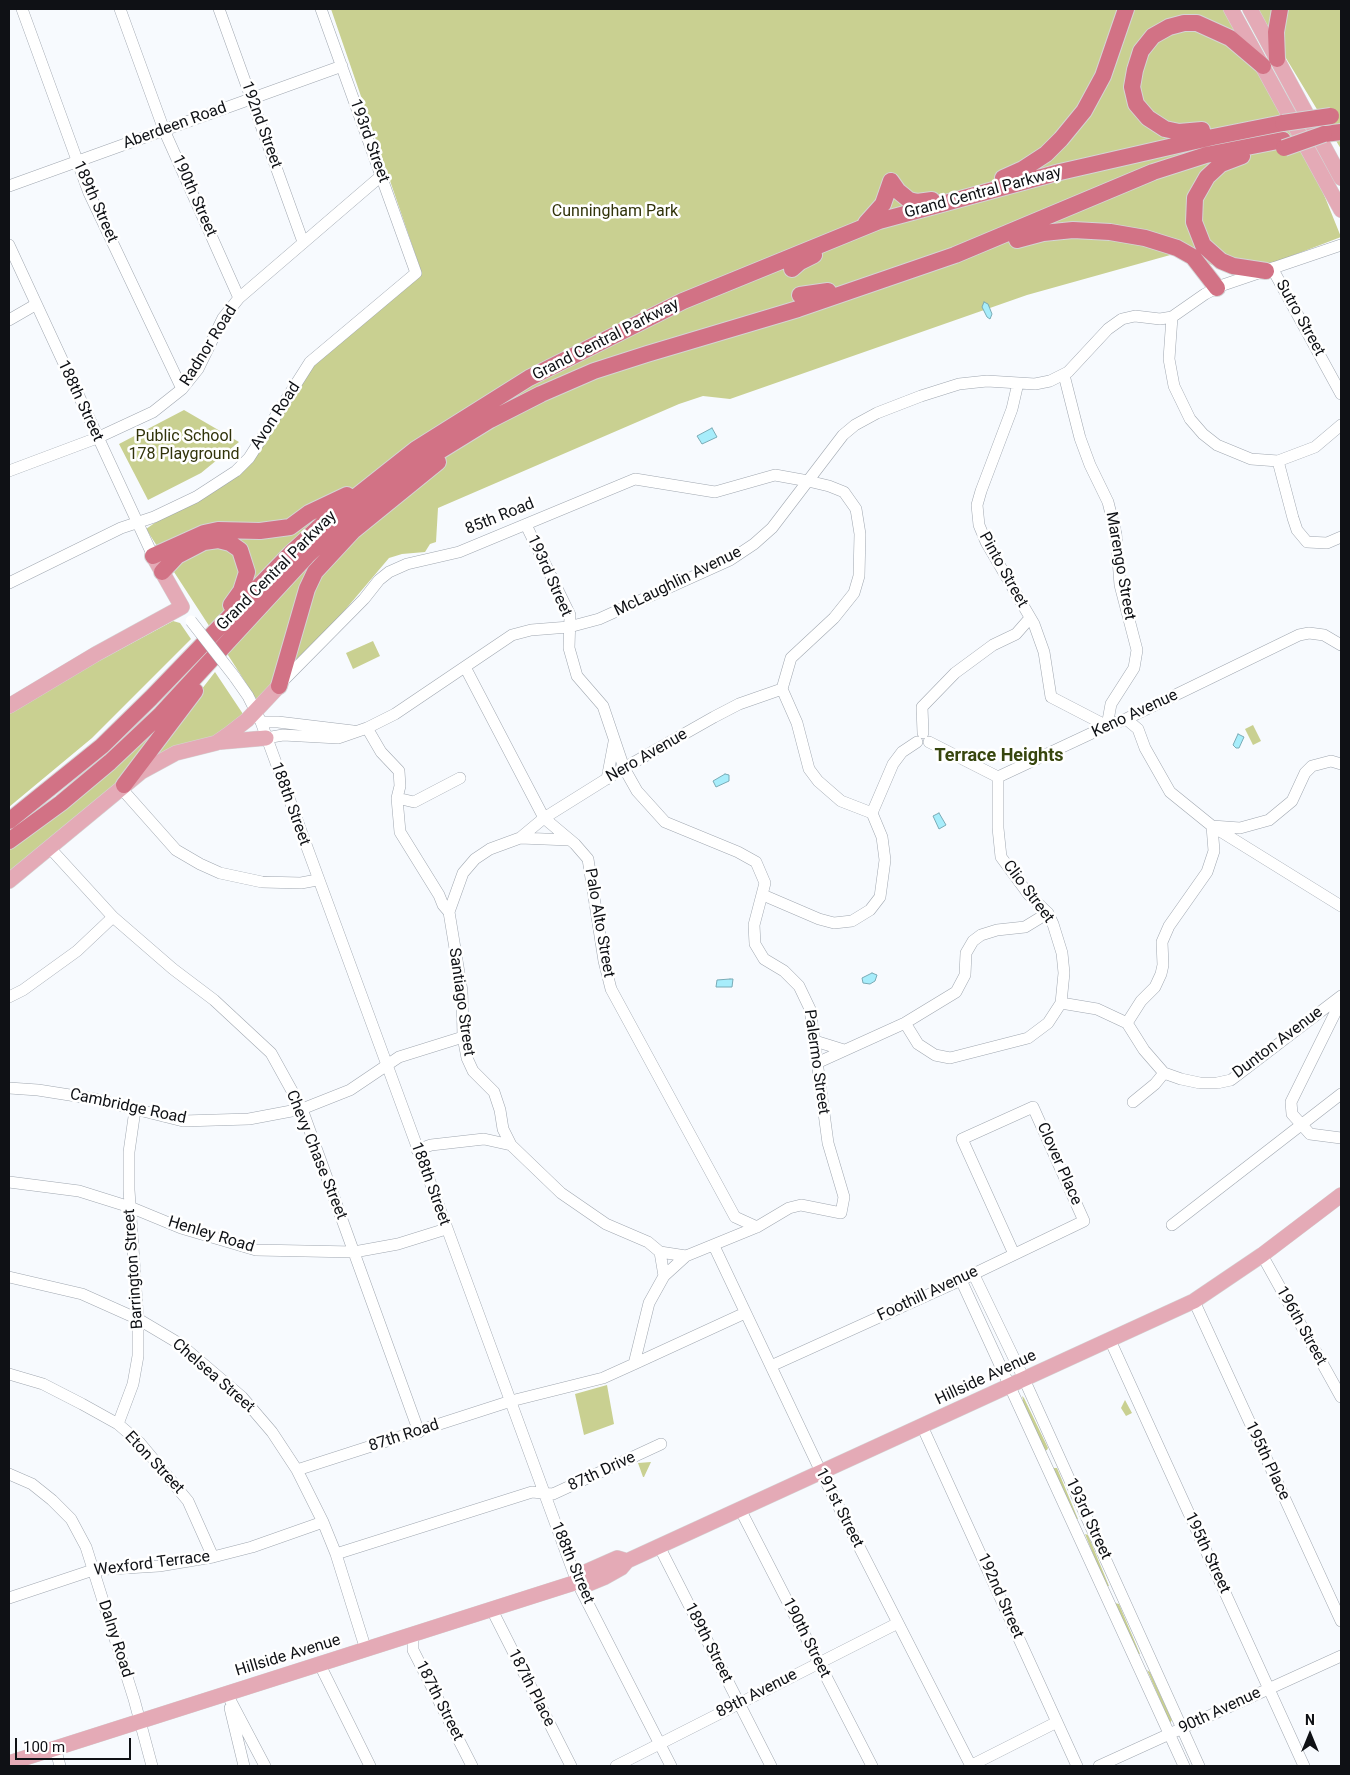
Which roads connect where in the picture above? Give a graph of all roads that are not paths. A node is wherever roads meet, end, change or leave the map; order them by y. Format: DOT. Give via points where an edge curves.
graph roads {
  1 [pos="22,9"];
  2 [pos="120,9"];
  3 [pos="218,9"];
  4 [pos="321,9"];
  5 [pos="1126,9"];
  6 [pos="1231,9"];
  7 [pos="1250,9"];
  8 [pos="1280,9"];
  9 [pos="1278,59"];
  10 [pos="342,66"];
  11 [pos="1263,66"];
  12 [pos="251,99"];
  13 [pos="1338,114"];
  14 [pos="1276,124"];
  15 [pos="164,130"];
  16 [pos="1334,132"];
  17 [pos="1283,144"];
  18 [pos="77,162"];
  19 [pos="1060,172"];
  20 [pos="381,176"];
  21 [pos="1341,178"];
  22 [pos="9,186"];
  23 [pos="975,194"];
  24 [pos="1341,210"];
  25 [pos="860,228"];
  26 [pos="303,242"];
  27 [pos="9,245"];
  28 [pos="1341,245"];
  29 [pos="978,246"];
  30 [pos="792,269"];
  31 [pos="1269,270"];
  32 [pos="416,273"];
  33 [pos="891,278"];
  34 [pos="1217,288"];
  35 [pos="800,295"];
  36 [pos="240,298"];
  37 [pos="710,299"];
  38 [pos="35,305"];
  39 [pos="1172,317"];
  40 [pos="9,320"];
  41 [pos="718,325"];
  42 [pos="605,338"];
  43 [pos="647,354"];
  44 [pos="1064,375"];
  45 [pos="1018,384"];
  46 [pos="182,389"];
  47 [pos="1341,394"];
  48 [pos="490,420"];
  49 [pos="1341,425"];
  50 [pos="97,438"];
  51 [pos="1278,461"];
  52 [pos="9,471"];
  53 [pos="808,481"];
  54 [pos="370,484"];
  55 [pos="137,523"];
  56 [pos="526,526"];
  57 [pos="1341,536"];
  58 [pos="340,543"];
  59 [pos="153,556"];
  60 [pos="162,572"];
  61 [pos="9,583"];
  62 [pos="182,607"];
  63 [pos="1030,618"];
  64 [pos="570,627"];
  65 [pos="1037,633"];
  66 [pos="1016,634"];
  67 [pos="1341,645"];
  68 [pos="196,652"];
  69 [pos="465,667"];
  70 [pos="278,686"];
  71 [pos="782,689"];
  72 [pos="9,706"];
  73 [pos="258,716"];
  74 [pos="1126,719"];
  75 [pos="1107,726"];
  76 [pos="362,730"];
  77 [pos="266,738"];
  78 [pos="923,739"];
  79 [pos="615,740"];
  80 [pos="216,743"];
  81 [pos="1341,764"];
  82 [pos="624,768"];
  83 [pos="998,777"];
  84 [pos="460,778"];
  85 [pos="607,779"];
  86 [pos="122,786"];
  87 [pos="397,798"];
  88 [pos="872,813"];
  89 [pos="544,818"];
  90 [pos="9,821"];
  91 [pos="1212,826"];
  92 [pos="520,838"];
  93 [pos="569,840"];
  94 [pos="9,841"];
  95 [pos="49,848"];
  96 [pos="318,880"];
  97 [pos="9,881"];
  98 [pos="457,884"];
  99 [pos="439,895"];
  100 [pos="763,895"];
  101 [pos="1341,906"];
  102 [pos="449,912"];
  103 [pos="1048,913"];
  104 [pos="114,917"];
  105 [pos="1341,996"];
  106 [pos="9,997"];
  107 [pos="1341,1001"];
  108 [pos="1061,1003"];
  109 [pos="1308,1021"];
  110 [pos="905,1023"];
  111 [pos="1127,1023"];
  112 [pos="1325,1034"];
  113 [pos="463,1038"];
  114 [pos="815,1042"];
  115 [pos="844,1050"];
  116 [pos="819,1062"];
  117 [pos="386,1067"];
  118 [pos="1164,1073"];
  119 [pos="9,1088"];
  120 [pos="1341,1094"];
  121 [pos="1133,1102"];
  122 [pos="302,1109"];
  123 [pos="136,1110"];
  124 [pos="500,1121"];
  125 [pos="1301,1125"];
  126 [pos="1341,1138"];
  127 [pos="484,1139"];
  128 [pos="511,1145"];
  129 [pos="417,1150"];
  130 [pos="9,1182"];
  131 [pos="1341,1195"];
  132 [pos="130,1207"];
  133 [pos="735,1217"];
  134 [pos="1084,1221"];
  135 [pos="1172,1225"];
  136 [pos="756,1227"];
  137 [pos="446,1229"];
  138 [pos="730,1239"];
  139 [pos="714,1246"];
  140 [pos="354,1252"];
  141 [pos="660,1252"];
  142 [pos="1014,1254"];
  143 [pos="1262,1255"];
  144 [pos="686,1256"];
  145 [pos="974,1273"];
  146 [pos="664,1276"];
  147 [pos="9,1277"];
  148 [pos="961,1280"];
  149 [pos="1194,1301"];
  150 [pos="745,1313"];
  151 [pos="138,1319"];
  152 [pos="997,1323"];
  153 [pos="984,1328"];
  154 [pos="1110,1340"];
  155 [pos="634,1364"];
  156 [pos="771,1366"];
  157 [pos="9,1374"];
  158 [pos="1024,1379"];
  159 [pos="1010,1385"];
  160 [pos="1341,1397"];
  161 [pos="511,1402"];
  162 [pos="118,1424"];
  163 [pos="922,1426"];
  164 [pos="419,1432"];
  165 [pos="660,1444"];
  166 [pos="1059,1455"];
  167 [pos="1045,1462"];
  168 [pos="297,1470"];
  169 [pos="821,1472"];
  170 [pos="9,1474"];
  171 [pos="543,1494"];
  172 [pos="740,1509"];
  173 [pos="323,1522"];
  174 [pos="1091,1524"];
  175 [pos="1076,1531"];
  176 [pos="659,1546"];
  177 [pos="336,1554"];
  178 [pos="213,1557"];
  179 [pos="93,1570"];
  180 [pos="578,1582"];
  181 [pos="1123,1594"];
  182 [pos="9,1598"];
  183 [pos="1108,1601"];
  184 [pos="492,1610"];
  185 [pos="1341,1621"];
  186 [pos="898,1623"];
  187 [pos="413,1634"];
  188 [pos="366,1650"];
  189 [pos="1341,1656"];
  190 [pos="1152,1658"];
  191 [pos="819,1662"];
  192 [pos="320,1665"];
  193 [pos="1138,1665"];
  194 [pos="1269,1688"];
  195 [pos="227,1694"];
  196 [pos="738,1703"];
  197 [pos="141,1721"];
  198 [pos="1057,1722"];
  199 [pos="1184,1728"];
  200 [pos="1170,1734"];
  201 [pos="660,1744"];
  202 [pos="55,1747"];
  203 [pos="9,1763"];
  204 [pos="264,1764"];
  205 [pos="60,1766"];
  206 [pos="152,1766"];
  207 [pos="244,1766"];
  208 [pos="251,1766"];
  209 [pos="370,1766"];
  210 [pos="472,1766"];
  211 [pos="571,1766"];
  212 [pos="616,1766"];
  213 [pos="671,1766"];
  214 [pos="771,1766"];
  215 [pos="872,1766"];
  216 [pos="970,1766"];
  217 [pos="1077,1766"];
  218 [pos="1099,1766"];
  219 [pos="1184,1766"];
  220 [pos="1199,1766"];
  221 [pos="1304,1766"];
  1 -- 18 [label="street, 189th Street"];
  2 -- 15 [label="street, 190th Street"];
  3 -- 12 [label="street, 192nd Street"];
  4 -- 10 [label="street, 193rd Street"];
  5 -- 23 [label="highway" via="1103,76 1077,121 1038,160"];
  6 -- 11 [label="main road"];
  7 -- 9 [label="main road"];
  8 -- 9 [label="highway" via="1276,32"];
  9 -- 21 [label="main road"];
  10 -- 12 [label="street, Aberdeen Road"];
  10 -- 20 [label="street, 193rd Street"];
  11 -- 14 [label="highway" via="1230,38 1197,23 1184,23 1153,36 1141,51 1132,87 1136,104 1148,118 1173,131"];
  11 -- 24 [label="main road"];
  12 -- 15 [label="street, Aberdeen Road"];
  12 -- 26 [label="street, 192nd Street"];
  13 -- 14 [label="highway, Grand Central Parkway, bridge"];
  14 -- 19 [label="highway, Grand Central Parkway"];
  15 -- 18 [label="street, Aberdeen Road"];
  15 -- 36 [label="street, 190th Street"];
  16 -- 17 [label="highway, Grand Central Parkway, bridge"];
  17 -- 29 [label="highway, Grand Central Parkway" via="1206,155 1152,172"];
  17 -- 31 [label="highway" via="1221,164 1204,181 1194,204 1196,229 1212,254 1233,266"];
  18 -- 22 [label="street, Aberdeen Road"];
  18 -- 46 [label="street, 189th Street"];
  19 -- 23 [label="highway, Grand Central Parkway"];
  19 -- 30 [label="highway" via="994,197 863,237 805,259"];
  20 -- 26 [label="street, Radnor Road"];
  20 -- 32 [label="street, 193rd Street"];
  23 -- 25 [label="highway, Grand Central Parkway"];
  23 -- 25 [label="highway" via="913,201 901,194 890,181 886,199 879,210"];
  25 -- 42 [label="highway, Grand Central Parkway" via="726,282"];
  26 -- 36 [label="street, Radnor Road"];
  27 -- 38 [label="street, 188th Street"];
  28 -- 31 [label="street"];
  29 -- 33 [label="highway, Grand Central Parkway"];
  29 -- 35 [label="highway" via="927,256 830,291"];
  31 -- 34 [label="street"];
  31 -- 47 [label="street, Sutro Street"];
  32 -- 55 [label="street, Avon Road" via="310,362 249,458 236,471 196,497"];
  33 -- 34 [label="highway" via="958,263 1032,236 1079,230 1132,235 1176,248 1199,263"];
  33 -- 43 [label="highway, Grand Central Parkway"];
  34 -- 39 [label="street"];
  36 -- 46 [label="street, Radnor Road" via="223,318 198,369"];
  37 -- 42 [label="highway"];
  38 -- 40 [label="street"];
  38 -- 50 [label="street, 188th Street"];
  39 -- 44 [label="street, McLaughlin Avenue" via="1122,319 1108,329"];
  39 -- 51 [label="street" via="1170,372 1190,419 1203,434 1229,452 1251,459"];
  41 -- 43 [label="highway" via="689,334"];
  42 -- 54 [label="highway, Grand Central Parkway" via="467,415"];
  43 -- 48 [label="highway, Grand Central Parkway" via="567,382"];
  44 -- 45 [label="street, McLaughlin Avenue" via="1040,384"];
  44 -- 75 [label="street, Marengo Street" via="1080,438 1108,502 1116,534 1120,585 1137,650 1134,668 1111,704"];
  45 -- 53 [label="street, McLaughlin Avenue" via="987,381 959,384 882,411 843,435"];
  45 -- 63 [label="street, Pinto Street" via="981,491 977,514 982,536"];
  46 -- 50 [label="street, Radnor Road" via="153,412"];
  48 -- 58 [label="highway"];
  48 -- 94 [label="highway, Grand Central Parkway" via="417,465 349,518 307,556 161,714 61,803"];
  49 -- 51 [label="street" via="1315,446"];
  50 -- 52 [label="street, Radnor Road"];
  50 -- 55 [label="street, 188th Street"];
  51 -- 57 [label="street" via="1297,530 1307,542 1327,543"];
  53 -- 56 [label="street, 85th Road" via="775,475 715,492 635,479"];
  53 -- 64 [label="street, McLaughlin Avenue" via="772,528 737,556 608,616"];
  53 -- 71 [label="street, 85th Road" via="844,492 856,509 860,534 859,576 854,593 834,618 792,658"];
  54 -- 59 [label="highway" via="309,513 290,527 260,532 218,530"];
  54 -- 68 [label="highway, Grand Central Parkway" via="291,554"];
  55 -- 59 [label="street, 188th Street"];
  55 -- 61 [label="street, Avon Road"];
  56 -- 64 [label="street, 193rd Street" via="570,615"];
  56 -- 70 [label="street, 85th Road" via="459,552 417,561 389,572"];
  58 -- 70 [label="highway" via="309,584"];
  58 -- 86 [label="highway" via="310,569 209,674"];
  59 -- 60 [label="main road"];
  60 -- 62 [label="main road"];
  60 -- 68 [label="highway" via="177,556 212,540 230,543 244,557 247,572 241,591"];
  62 -- 72 [label="main road"];
  62 -- 73 [label="street, 188th Street, bridge" via="234,676"];
  63 -- 65 [label="street, Pinto Street"];
  63 -- 66 [label="street"];
  64 -- 69 [label="street, McLaughlin Avenue" via="518,633"];
  64 -- 79 [label="street, Palermo Street" via="569,648 578,676 603,706"];
  65 -- 66 [label="street"];
  65 -- 75 [label="street, Pinto Street" via="1044,652 1051,697"];
  66 -- 78 [label="street" via="973,659 922,707"];
  67 -- 74 [label="street, Keno Avenue" via="1324,634 1299,635"];
  68 -- 90 [label="highway, Grand Central Parkway" via="102,746"];
  69 -- 76 [label="street, McLaughlin Avenue" via="395,714"];
  69 -- 89 [label="street, Palo Alto Street"];
  70 -- 73 [label="main road, 85th Road"];
  71 -- 82 [label="street, Nero Avenue" via="739,704"];
  71 -- 88 [label="street" via="797,723 809,769 818,782 841,800"];
  73 -- 76 [label="street" via="278,722"];
  73 -- 77 [label="street, 188th Street"];
  73 -- 80 [label="main road"];
  74 -- 75 [label="street, Keno Avenue"];
  74 -- 91 [label="street" via="1138,729 1170,792"];
  75 -- 83 [label="street, Keno Avenue"];
  76 -- 77 [label="street, McLaughlin Avenue" via="338,738 283,735"];
  76 -- 87 [label="street, Santiago Street" via="399,771"];
  77 -- 80 [label="main road"];
  77 -- 96 [label="street, 188th Street"];
  78 -- 83 [label="street"];
  78 -- 88 [label="street" via="902,752 893,764"];
  79 -- 82 [label="street, Palermo Street"];
  79 -- 85 [label="street"];
  80 -- 86 [label="main road" via="189,748 164,758"];
  81 -- 91 [label="street" via="1331,761 1312,766 1305,773 1292,801 1269,820 1240,828"];
  82 -- 85 [label="street, Nero Avenue"];
  82 -- 100 [label="street, Palermo Street" via="637,791 665,822 756,862 765,883"];
  83 -- 103 [label="street, Clio Street" via="1001,857 1029,895"];
  84 -- 87 [label="street" via="414,802"];
  85 -- 89 [label="street, Nero Avenue"];
  86 -- 95 [label="main road"];
  86 -- 96 [label="street" via="176,850 200,864 262,882"];
  87 -- 99 [label="street, Santiago Street" via="400,832"];
  88 -- 100 [label="street" via="882,837 885,860 881,892 870,910 852,921 834,923"];
  89 -- 92 [label="street, Nero Avenue"];
  89 -- 93 [label="street, Palo Alto Street"];
  91 -- 101 [label="street"];
  91 -- 111 [label="street" via="1214,845 1209,867 1169,926 1162,942 1163,965 1155,987"];
  92 -- 93 [label="street, Nero Avenue"];
  92 -- 98 [label="street, Nero Avenue" via="490,849 475,859"];
  93 -- 133 [label="street, Palo Alto Street" via="588,859 611,989"];
  95 -- 97 [label="main road"];
  95 -- 104 [label="street, Chevy Chase Street"];
  96 -- 117 [label="street, 188th Street"];
  98 -- 99 [label="street, Nero Avenue"];
  98 -- 102 [label="street, Nero Avenue"];
  99 -- 102 [label="street, Santiago Street"];
  100 -- 114 [label="street, Palermo Street" via="754,925 755,944 764,959 800,986 810,1008"];
  102 -- 113 [label="street, Santiago Street" via="464,1006"];
  103 -- 108 [label="street, Clio Street" via="1062,953"];
  103 -- 110 [label="street" via="1025,928 981,935 966,953 964,974 956,992"];
  104 -- 106 [label="street" via="77,951"];
  104 -- 122 [label="street, Chevy Chase Street" via="251,1033 270,1053"];
  105 -- 109 [label="street, Dunton Avenue"];
  107 -- 112 [label="street"];
  108 -- 110 [label="street, Clio Street" via="1040,1030 1016,1042 950,1058 918,1044"];
  108 -- 111 [label="street" via="1096,1010"];
  109 -- 112 [label="street"];
  109 -- 118 [label="street, Dunton Avenue" via="1231,1080 1200,1083"];
  110 -- 115 [label="street"];
  111 -- 118 [label="street"];
  112 -- 125 [label="street" via="1291,1102 1292,1114"];
  113 -- 117 [label="street, Cambridge Road" via="399,1057"];
  113 -- 124 [label="street, Santiago Street" via="467,1058 474,1071 498,1099"];
  114 -- 115 [label="street"];
  114 -- 116 [label="street, Palermo Street"];
  115 -- 116 [label="street"];
  116 -- 136 [label="street, Palermo Street" via="828,1143 844,1197 841,1212 801,1205 789,1208"];
  117 -- 122 [label="street, Cambridge Road" via="350,1090"];
  117 -- 129 [label="street, 188th Street"];
  118 -- 121 [label="street"];
  119 -- 123 [label="street, Cambridge Road" via="95,1098"];
  120 -- 125 [label="street"];
  122 -- 123 [label="street, Cambridge Road" via="222,1121 183,1121"];
  122 -- 140 [label="street, Chevy Chase Street"];
  123 -- 132 [label="street, Barrington Street" via="129,1152"];
  124 -- 127 [label="street"];
  124 -- 128 [label="street, Santiago Street"];
  125 -- 126 [label="street" via="1310,1134"];
  125 -- 135 [label="street"];
  127 -- 128 [label="street"];
  127 -- 129 [label="street" via="431,1145"];
  128 -- 141 [label="street, Santiago Street" via="561,1193 606,1224 648,1242"];
  129 -- 137 [label="street, 188th Street"];
  130 -- 132 [label="street, Henley Road" via="79,1191"];
  131 -- 143 [label="main road, Hillside Avenue"];
  132 -- 140 [label="street, Henley Road" via="181,1228 256,1250"];
  132 -- 151 [label="street, Barrington Street"];
  133 -- 136 [label="street"];
  133 -- 138 [label="street"];
  134 -- 142 [label="street, Foothill Avenue"];
  134 -- 142 [label="street, Clover Place" via="1033,1107 962,1139"];
  136 -- 138 [label="street"];
  137 -- 140 [label="street, Henley Road" via="398,1244"];
  137 -- 161 [label="street, 188th Street"];
  138 -- 139 [label="street"];
  139 -- 144 [label="street"];
  139 -- 150 [label="street, 191st Street"];
  140 -- 164 [label="street, Chevy Chase Street"];
  141 -- 144 [label="street, Santiago Street"];
  141 -- 146 [label="street"];
  142 -- 145 [label="street, Foothill Avenue"];
  143 -- 149 [label="main road, Hillside Avenue"];
  143 -- 160 [label="street, 196th Street"];
  144 -- 146 [label="street"];
  145 -- 148 [label="street, Foothill Avenue"];
  145 -- 152 [label="street, 193rd Street"];
  146 -- 155 [label="street" via="649,1303"];
  147 -- 151 [label="street, Chelsea Street" via="82,1294"];
  148 -- 153 [label="street, 193rd Street"];
  148 -- 156 [label="street, Foothill Avenue"];
  149 -- 154 [label="main road, Hillside Avenue"];
  149 -- 185 [label="street, 195th Place"];
  150 -- 155 [label="street, 87th Road"];
  150 -- 156 [label="street, 191st Street"];
  151 -- 162 [label="street, Barrington Street" via="136,1372"];
  151 -- 168 [label="street, Chelsea Street" via="180,1344 242,1397 272,1432"];
  152 -- 153 [label="street"];
  152 -- 158 [label="street, 193rd Street"];
  153 -- 159 [label="street, 193rd Street"];
  154 -- 158 [label="main road, Hillside Avenue"];
  154 -- 194 [label="street, 195th Street"];
  155 -- 161 [label="street, 87th Road" via="603,1378"];
  156 -- 169 [label="street, 191st Street"];
  157 -- 162 [label="street, Eton Street" via="43,1384"];
  158 -- 159 [label="main road, Hillside Avenue"];
  158 -- 166 [label="street, 193rd Street"];
  159 -- 163 [label="main road, Hillside Avenue"];
  159 -- 167 [label="street, 193rd Street"];
  161 -- 164 [label="street, 87th Road"];
  161 -- 171 [label="street, 188th Street"];
  162 -- 178 [label="street, Eton Street" via="159,1464 188,1501"];
  163 -- 169 [label="main road, Hillside Avenue"];
  163 -- 198 [label="street, 192nd Street"];
  164 -- 168 [label="street, 87th Road"];
  165 -- 171 [label="street, 87th Drive" via="558,1492"];
  166 -- 167 [label="street"];
  166 -- 174 [label="street, 193rd Street"];
  167 -- 175 [label="street, 193rd Street"];
  168 -- 173 [label="street, Chelsea Street"];
  169 -- 172 [label="main road, Hillside Avenue"];
  169 -- 186 [label="street, 191st Street"];
  170 -- 179 [label="street, Dalny Road" via="44,1493 71,1519 86,1547"];
  171 -- 177 [label="street" via="532,1492"];
  171 -- 180 [label="street, 188th Street"];
  172 -- 176 [label="main road, Hillside Avenue"];
  172 -- 191 [label="street, 190th Street"];
  173 -- 177 [label="street, Chelsea Street"];
  173 -- 178 [label="street, Wexford Terrace"];
  174 -- 175 [label="street"];
  174 -- 181 [label="street, 193rd Street"];
  175 -- 183 [label="street, 193rd Street"];
  176 -- 180 [label="main road, Hillside Avenue" via="627,1560 621,1568 606,1576 588,1584"];
  176 -- 196 [label="street, 189th Street"];
  177 -- 188 [label="street, Chelsea Street"];
  178 -- 179 [label="street, Wexford Terrace" via="159,1566"];
  179 -- 182 [label="street, Wexford Terrace"];
  179 -- 197 [label="street, Dalny Road"];
  180 -- 184 [label="main road, Hillside Avenue"];
  180 -- 201 [label="street, 188th Street"];
  181 -- 183 [label="street"];
  181 -- 190 [label="street, 193rd Street"];
  183 -- 193 [label="street, 193rd Street"];
  184 -- 187 [label="main road, Hillside Avenue"];
  184 -- 211 [label="street, 187th Place"];
  186 -- 191 [label="street, 89th Avenue"];
  186 -- 216 [label="street, 191st Street"];
  187 -- 188 [label="main road, Hillside Avenue"];
  187 -- 210 [label="street, 187th Street" via="413,1650"];
  188 -- 192 [label="main road, Hillside Avenue"];
  189 -- 194 [label="street, 90th Avenue"];
  190 -- 193 [label="street"];
  190 -- 199 [label="street, 193rd Street"];
  191 -- 196 [label="street, 89th Avenue"];
  191 -- 215 [label="street, 190th Street"];
  192 -- 195 [label="main road, Hillside Avenue"];
  192 -- 209 [label="street"];
  193 -- 200 [label="street, 193rd Street"];
  194 -- 199 [label="street, 90th Avenue"];
  194 -- 221 [label="street, 195th Street"];
  195 -- 197 [label="main road, Hillside Avenue"];
  195 -- 204 [label="street"];
  195 -- 207 [label="street"];
  196 -- 201 [label="street, 89th Avenue"];
  196 -- 214 [label="street, 189th Street"];
  197 -- 202 [label="main road, Hillside Avenue"];
  197 -- 206 [label="street, Dalny Road"];
  198 -- 216 [label="street"];
  198 -- 217 [label="street, 192nd Street"];
  199 -- 200 [label="street, 90th Avenue"];
  199 -- 220 [label="street, 193rd Street"];
  200 -- 218 [label="street, 90th Avenue"];
  200 -- 219 [label="street, 193rd Street"];
  201 -- 212 [label="street, 89th Avenue"];
  201 -- 213 [label="street, 188th Street"];
  202 -- 203 [label="main road, Hillside Avenue"];
  202 -- 205 [label="street"];
  204 -- 208 [label="street"];
}
